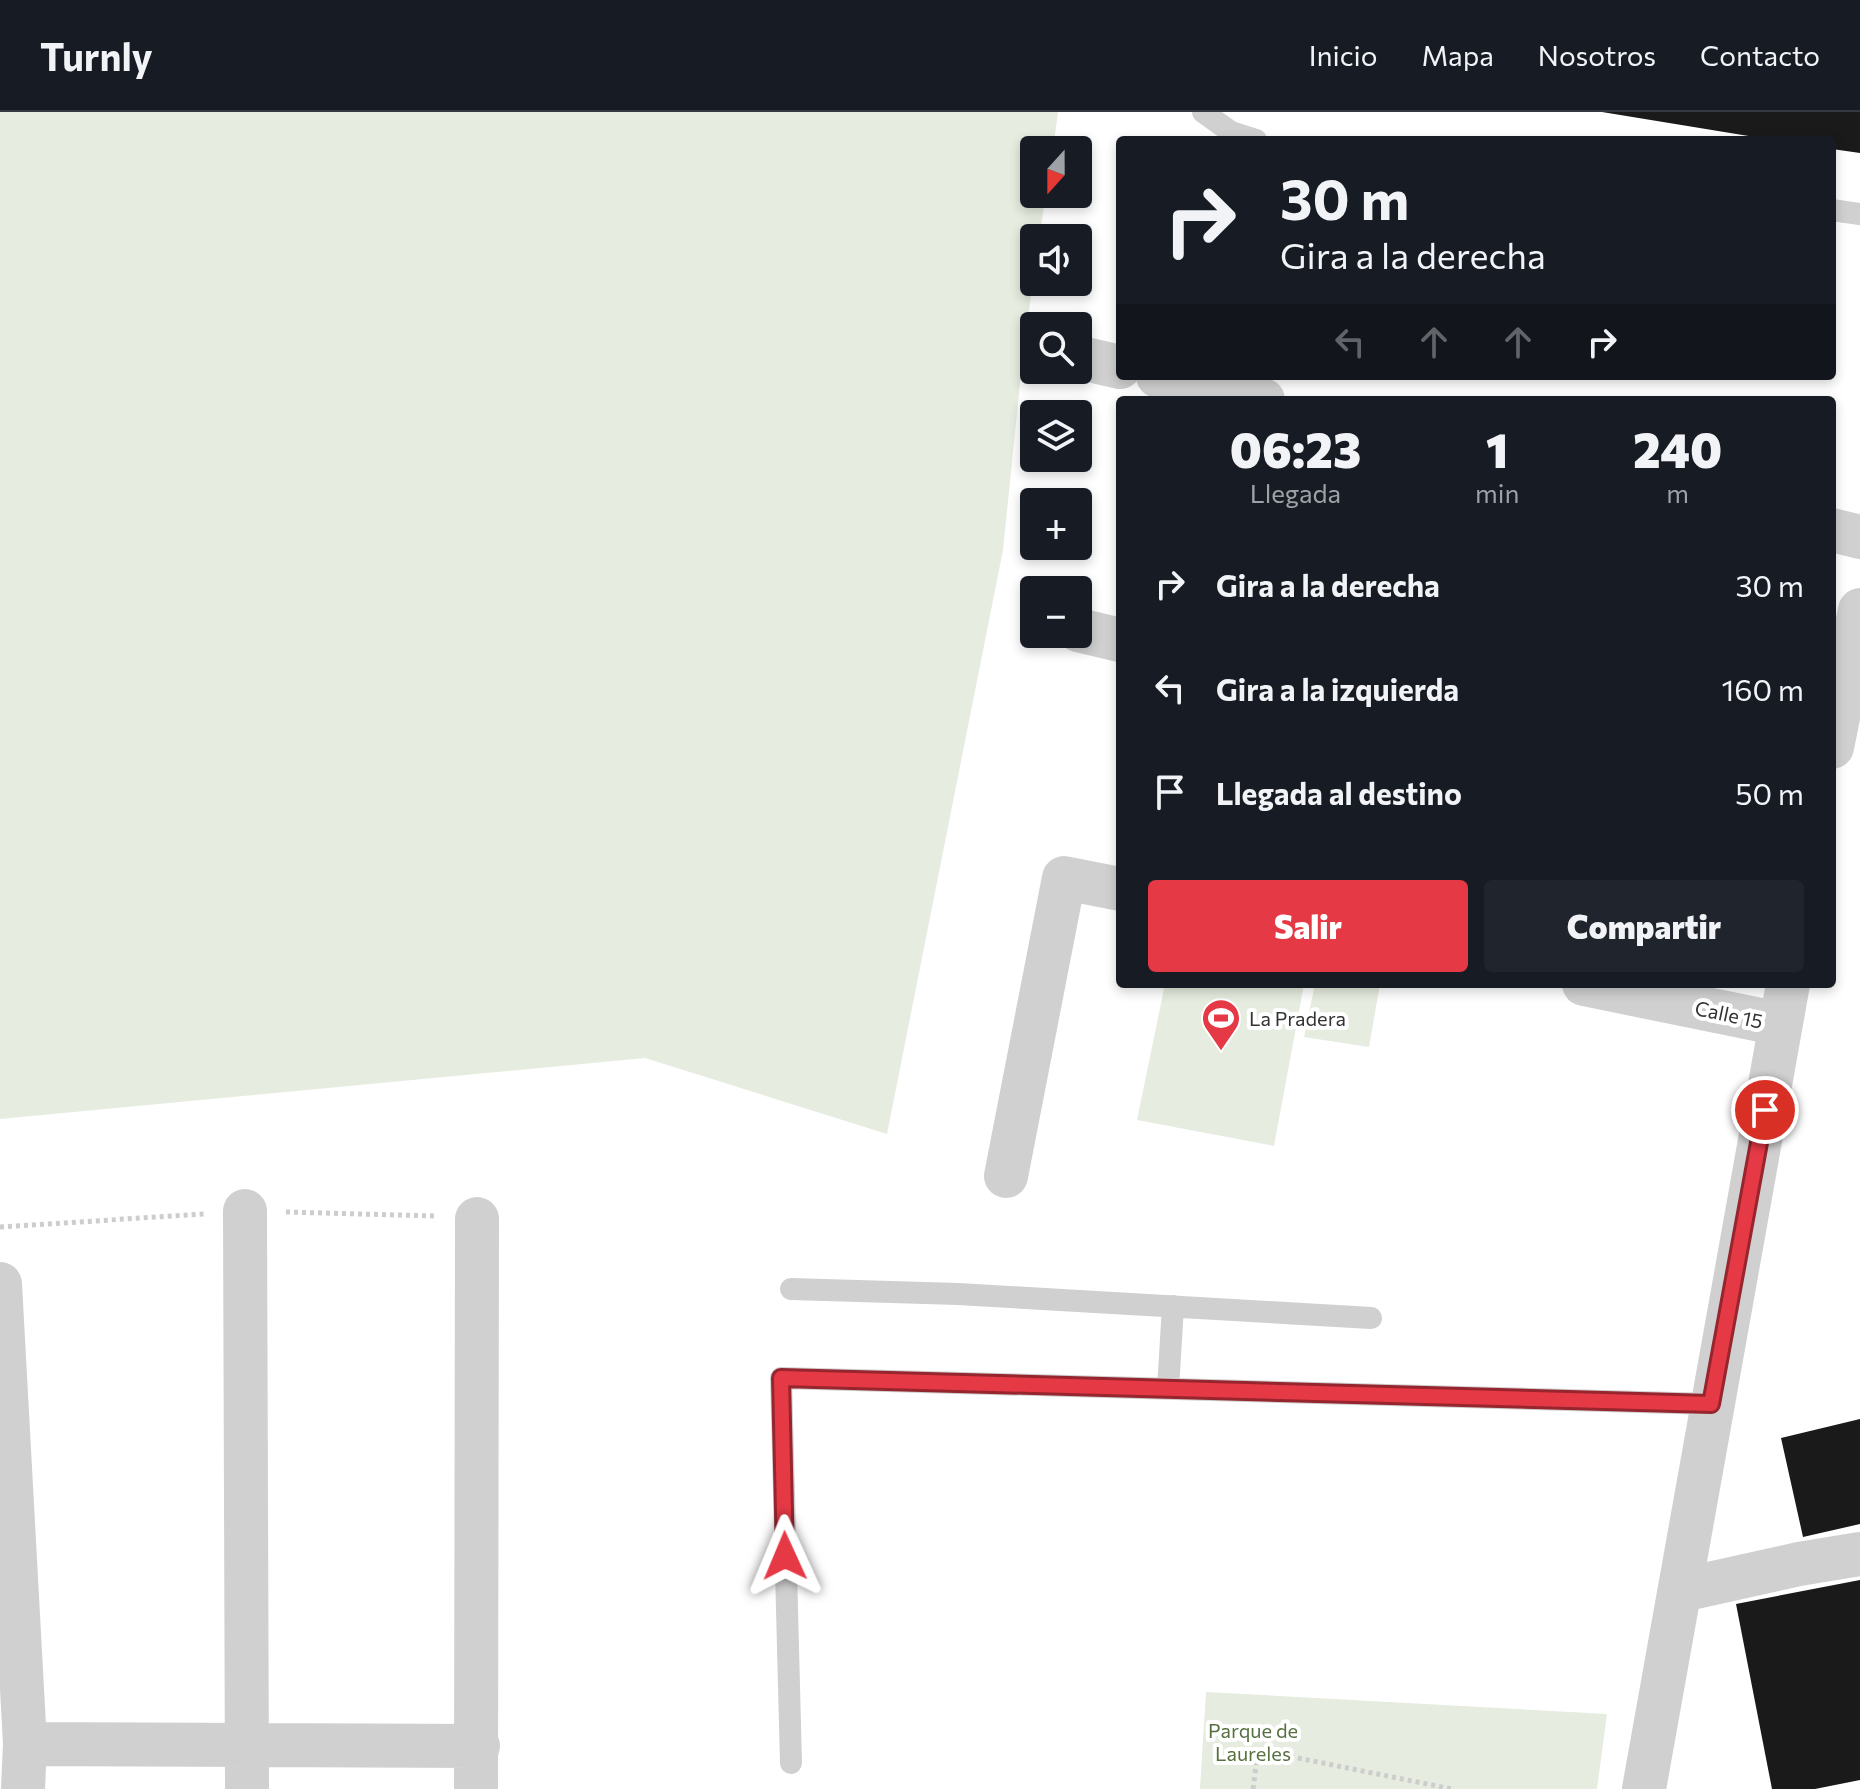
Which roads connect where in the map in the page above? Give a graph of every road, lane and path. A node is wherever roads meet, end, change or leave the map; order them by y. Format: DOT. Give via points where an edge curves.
graph roads {
  1 [pos="1203,112"];
  2 [pos="1244,136"];
  3 [pos="1836,211"];
  4 [pos="1860,214"];
  5 [pos="1176,380"];
  6 [pos="1246,396"];
  7 [pos="1836,531"];
  8 [pos="1860,537"];
  9 [pos="1860,610"];
  10 [pos="1092,633"];
  11 [pos="1116,639"];
  12 [pos="1836,727"];
  13 [pos="1116,888"];
  14 [pos="1624,988"];
  15 [pos="1784,1004"];
  16 [pos="1006,1176"];
  17 [pos="245,1211"];
  18 [pos="477,1219"];
  19 [pos="0,1284"];
  20 [pos="791,1289"];
  21 [pos="1173,1306"];
  22 [pos="1371,1318"];
  23 [pos="1168,1389"];
  24 [pos="1711,1404"];
  25 [pos="1860,1554"];
  26 [pos="1682,1590"];
  27 [pos="25,1744"];
  28 [pos="248,1744"];
  29 [pos="478,1746"];
  30 [pos="791,1763"];
  31 [pos="23,1789"];
  32 [pos="247,1789"];
  33 [pos="476,1789"];
  34 [pos="1253,1789"];
  35 [pos="1452,1789"];
  36 [pos="1644,1789"];
  1 -- 2 [label="lane"];
  3 -- 4 [label="lane"];
  5 -- 6 [label="street"];
  7 -- 8 [label="street"];
  9 -- 12 [label="street"];
  10 -- 11 [label="street"];
  13 -- 16 [label="street" via="1064,878"];
  14 -- 15 [label="street, Calle 15"];
  15 -- 24 [label="street"];
  17 -- 28 [label="street"];
  18 -- 29 [label="street"];
  19 -- 27 [label="street"];
  20 -- 21 [label="lane"];
  21 -- 22 [label="lane"];
  21 -- 23 [label="lane"];
  23 -- 24 [label="lane"];
  23 -- 30 [label="lane" via="781,1378"];
  24 -- 26 [label="street"];
  25 -- 26 [label="street"];
  26 -- 36 [label="street"];
  27 -- 28 [label="street"];
  27 -- 31 [label="street"];
  28 -- 29 [label="street"];
  28 -- 32 [label="street"];
  29 -- 33 [label="street"];
  34 -- 35 [label="path" via="1258,1750"];
}
